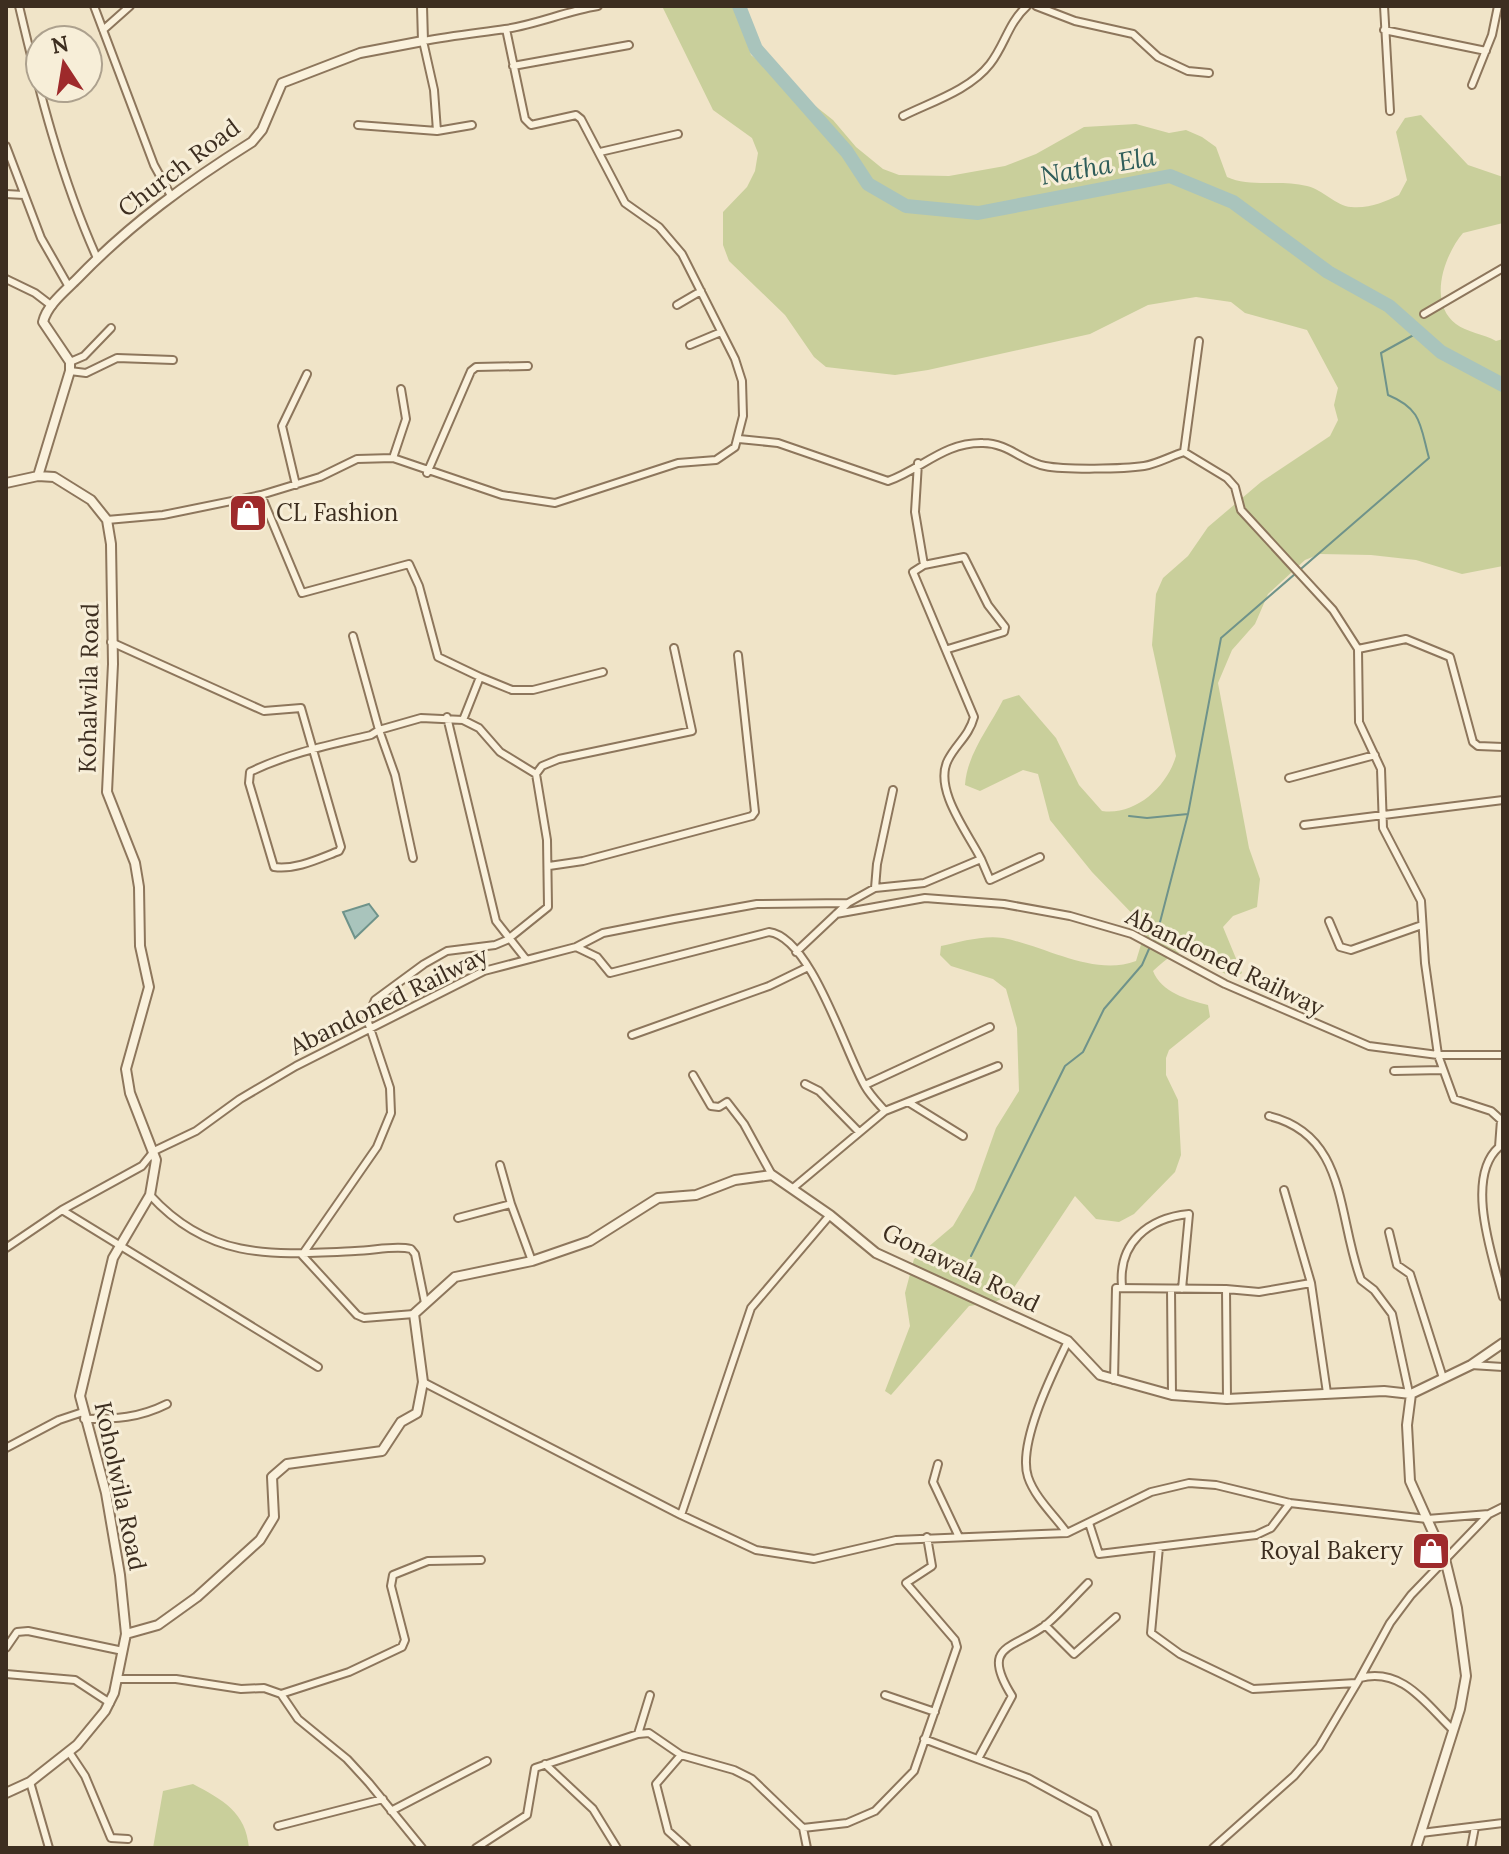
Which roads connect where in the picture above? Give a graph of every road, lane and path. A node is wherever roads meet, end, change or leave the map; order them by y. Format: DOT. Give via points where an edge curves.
graph roads {
  1 [pos="19,6"];
  2 [pos="130,6"];
  3 [pos="598,6"];
  4 [pos="1027,6"];
  5 [pos="1036,6"];
  6 [pos="1384,6"];
  7 [pos="1498,6"];
  8 [pos="425,7"];
  9 [pos="104,29"];
  10 [pos="506,29"];
  11 [pos="1384,30"];
  12 [pos="104,33"];
  13 [pos="423,41"];
  14 [pos="629,45"];
  15 [pos="1486,51"];
  16 [pos="513,66"];
  17 [pos="1209,73"];
  18 [pos="1472,85"];
  19 [pos="1390,111"];
  20 [pos="903,116"];
  21 [pos="358,125"];
  22 [pos="472,125"];
  23 [pos="437,131"];
  24 [pos="678,134"];
  25 [pos="6,149"];
  26 [pos="600,152"];
  27 [pos="6,194"];
  28 [pos="170,194"];
  29 [pos="24,195"];
  30 [pos="97,258"];
  31 [pos="1503,268"];
  32 [pos="6,279"];
  33 [pos="69,287"];
  34 [pos="701,291"];
  35 [pos="677,305"];
  36 [pos="52,306"];
  37 [pos="1424,314"];
  38 [pos="111,328"];
  39 [pos="721,332"];
  40 [pos="1199,341"];
  41 [pos="690,345"];
  42 [pos="173,360"];
  43 [pos="70,366"];
  44 [pos="528,366"];
  45 [pos="307,374"];
  46 [pos="401,389"];
  47 [pos="739,439"];
  48 [pos="1184,452"];
  49 [pos="393,458"];
  50 [pos="918,463"];
  51 [pos="427,473"];
  52 [pos="38,476"];
  53 [pos="6,483"];
  54 [pos="296,485"];
  55 [pos="261,495"];
  56 [pos="107,520"];
  57 [pos="924,565"];
  58 [pos="353,636"];
  59 [pos="111,642"];
  60 [pos="674,648"];
  61 [pos="948,649"];
  62 [pos="1358,649"];
  63 [pos="738,655"];
  64 [pos="603,672"];
  65 [pos="480,677"];
  66 [pos="447,717"];
  67 [pos="463,720"];
  68 [pos="379,730"];
  69 [pos="1503,747"];
  70 [pos="314,748"];
  71 [pos="1375,755"];
  72 [pos="536,774"];
  73 [pos="1289,778"];
  74 [pos="893,790"];
  75 [pos="1503,800"];
  76 [pos="1381,813"];
  77 [pos="1304,825"];
  78 [pos="1040,857"];
  79 [pos="413,858"];
  80 [pos="981,859"];
  81 [pos="549,866"];
  82 [pos="875,888"];
  83 [pos="848,903"];
  84 [pos="836,914"];
  85 [pos="1329,921"];
  86 [pos="1422,925"];
  87 [pos="507,940"];
  88 [pos="576,947"];
  89 [pos="796,952"];
  90 [pos="525,958"];
  91 [pos="806,968"];
  92 [pos="990,1027"];
  93 [pos="370,1028"];
  94 [pos="632,1035"];
  95 [pos="1438,1055"];
  96 [pos="1503,1055"];
  97 [pos="998,1066"];
  98 [pos="1442,1070"];
  99 [pos="1394,1071"];
  100 [pos="693,1075"];
  101 [pos="805,1084"];
  102 [pos="865,1085"];
  103 [pos="908,1102"];
  104 [pos="885,1111"];
  105 [pos="1269,1116"];
  106 [pos="859,1132"];
  107 [pos="963,1136"];
  108 [pos="1501,1148"];
  109 [pos="154,1151"];
  110 [pos="500,1165"];
  111 [pos="772,1175"];
  112 [pos="793,1188"];
  113 [pos="1284,1190"];
  114 [pos="150,1195"];
  115 [pos="511,1204"];
  116 [pos="62,1210"];
  117 [pos="830,1215"];
  118 [pos="458,1218"];
  119 [pos="1389,1232"];
  120 [pos="121,1247"];
  121 [pos="6,1248"];
  122 [pos="302,1255"];
  123 [pos="532,1261"];
  124 [pos="1311,1283"];
  125 [pos="1122,1286"];
  126 [pos="1171,1289"];
  127 [pos="1182,1289"];
  128 [pos="1226,1289"];
  129 [pos="1503,1297"];
  130 [pos="425,1303"];
  131 [pos="414,1314"];
  132 [pos="1068,1341"];
  133 [pos="1503,1343"];
  134 [pos="1471,1365"];
  135 [pos="318,1367"];
  136 [pos="1503,1367"];
  137 [pos="1443,1378"];
  138 [pos="1114,1381"];
  139 [pos="423,1382"];
  140 [pos="1327,1393"];
  141 [pos="1410,1394"];
  142 [pos="1172,1395"];
  143 [pos="1227,1399"];
  144 [pos="167,1404"];
  145 [pos="83,1415"];
  146 [pos="6,1448"];
  147 [pos="938,1464"];
  148 [pos="1290,1503"];
  149 [pos="1503,1507"];
  150 [pos="1489,1514"];
  151 [pos="681,1515"];
  152 [pos="1427,1519"];
  153 [pos="1089,1523"];
  154 [pos="1067,1533"];
  155 [pos="927,1537"];
  156 [pos="959,1537"];
  157 [pos="1159,1547"];
  158 [pos="1445,1559"];
  159 [pos="481,1560"];
  160 [pos="1088,1583"];
  161 [pos="1116,1617"];
  162 [pos="1045,1625"];
  163 [pos="126,1634"];
  164 [pos="6,1648"];
  165 [pos="123,1651"];
  166 [pos="6,1674"];
  167 [pos="117,1679"];
  168 [pos="1358,1680"];
  169 [pos="281,1694"];
  170 [pos="650,1695"];
  171 [pos="885,1695"];
  172 [pos="110,1703"];
  173 [pos="935,1712"];
  174 [pos="1453,1730"];
  175 [pos="638,1734"];
  176 [pos="924,1739"];
  177 [pos="69,1752"];
  178 [pos="681,1755"];
  179 [pos="979,1757"];
  180 [pos="487,1761"];
  181 [pos="545,1764"];
  182 [pos="30,1782"];
  183 [pos="6,1793"];
  184 [pos="383,1799"];
  185 [pos="391,1811"];
  186 [pos="1503,1823"];
  187 [pos="278,1826"];
  188 [pos="1475,1827"];
  189 [pos="803,1828"];
  190 [pos="1421,1833"];
  191 [pos="128,1839"];
  192 [pos="49,1848"];
  193 [pos="422,1848"];
  194 [pos="476,1848"];
  195 [pos="617,1848"];
  196 [pos="687,1848"];
  197 [pos="807,1848"];
  198 [pos="1108,1848"];
  199 [pos="1213,1848"];
  200 [pos="1416,1848"];
  201 [pos="1471,1848"];
  1 -- 30 [label="street" via="42,100"];
  2 -- 9 [label="street"];
  3 -- 10 [label="street"];
  4 -- 20 [label="street" via="1007,28 990,65 956,91"];
  5 -- 17 [label="street" via="1133,34 1158,57 1188,71"];
  6 -- 11 [label="street"];
  7 -- 15 [label="street"];
  8 -- 13 [label="street"];
  10 -- 13 [label="street"];
  10 -- 16 [label="street"];
  11 -- 15 [label="street"];
  11 -- 19 [label="street"];
  12 -- 28 [label="street"];
  13 -- 23 [label="street"];
  13 -- 28 [label="street, Church Road" via="360,53 282,83 252,142"];
  14 -- 16 [label="street"];
  15 -- 18 [label="street"];
  16 -- 26 [label="street" via="531,125 576,115"];
  21 -- 23 [label="street"];
  22 -- 23 [label="street"];
  24 -- 26 [label="street"];
  25 -- 29 [label="street"];
  26 -- 34 [label="street" via="625,203 659,227 682,254"];
  27 -- 29 [label="street"];
  28 -- 30 [label="street, Church Road"];
  29 -- 33 [label="street"];
  30 -- 33 [label="street, Church Road"];
  31 -- 37 [label="street"];
  32 -- 36 [label="street"];
  33 -- 36 [label="street, Church Road"];
  34 -- 35 [label="street"];
  34 -- 39 [label="street"];
  36 -- 43 [label="street" via="45,316 46,330"];
  38 -- 43 [label="street"];
  39 -- 41 [label="street"];
  39 -- 47 [label="street" via="742,381"];
  40 -- 48 [label="street"];
  42 -- 43 [label="street" via="117,358 86,373"];
  43 -- 52 [label="street"];
  44 -- 51 [label="street" via="471,371"];
  45 -- 54 [label="street" via="282,426"];
  46 -- 49 [label="street" via="406,419"];
  47 -- 50 [label="street" via="778,443 888,481"];
  47 -- 51 [label="street" via="716,460 678,463 555,503 502,495"];
  48 -- 50 [label="street" via="1144,466 1047,467 1014,449 984,443 953,447"];
  48 -- 62 [label="street" via="1235,487 1241,510 1333,610"];
  49 -- 51 [label="street"];
  49 -- 54 [label="street" via="357,459"];
  50 -- 57 [label="street" via="915,512"];
  52 -- 53 [label="street"];
  52 -- 56 [label="street" via="70,486"];
  54 -- 55 [label="street"];
  55 -- 56 [label="street" via="163,515"];
  55 -- 65 [label="street" via="302,593 409,564 438,657"];
  56 -- 59 [label="street, Kohalwila Road"];
  57 -- 61 [label="street" via="913,572"];
  57 -- 61 [label="street" via="964,557 1005,627 1004,632"];
  58 -- 68 [label="street"];
  59 -- 70 [label="street" via="264,711 301,708"];
  59 -- 109 [label="street, Kohalwila Road" via="107,792 135,863 140,946 149,987 126,1069"];
  60 -- 72 [label="street" via="692,731 559,759"];
  61 -- 80 [label="street" via="974,717 970,732 947,761 944,776"];
  62 -- 69 [label="street" via="1406,639 1450,657 1473,742"];
  62 -- 71 [label="street" via="1359,722"];
  63 -- 81 [label="street" via="752,816"];
  64 -- 65 [label="street" via="533,690 512,690"];
  65 -- 67 [label="street"];
  66 -- 67 [label="street"];
  66 -- 68 [label="street"];
  66 -- 87 [label="street" via="496,921"];
  67 -- 72 [label="street"];
  68 -- 70 [label="street"];
  68 -- 79 [label="street"];
  70 -- 70 [label="street" via="341,847 311,863 274,867 250,772"];
  71 -- 73 [label="street"];
  71 -- 76 [label="street" via="1381,769"];
  72 -- 81 [label="street"];
  74 -- 82 [label="street"];
  75 -- 76 [label="street"];
  76 -- 77 [label="street"];
  76 -- 86 [label="street" via="1388,839 1421,901"];
  78 -- 80 [label="street" via="990,880"];
  80 -- 82 [label="street, Abandoned Railway" via="924,883"];
  81 -- 87 [label="street" via="548,907"];
  82 -- 83 [label="street, Abandoned Railway"];
  83 -- 84 [label="street"];
  83 -- 88 [label="street, Abandoned Railway" via="757,904 603,933"];
  84 -- 89 [label="street"];
  84 -- 95 [label="street, Abandoned Railway" via="925,898 1070,916 1132,934 1291,1014 1369,1046"];
  85 -- 86 [label="street" via="1340,947 1351,950"];
  86 -- 95 [label="street"];
  87 -- 90 [label="street"];
  87 -- 93 [label="street" via="447,951 424,964 375,1000 367,1014"];
  88 -- 89 [label="street" via="597,957 610,973 769,932 788,938"];
  88 -- 90 [label="street, Abandoned Railway"];
  89 -- 91 [label="street"];
  90 -- 93 [label="street, Abandoned Railway" via="484,971"];
  91 -- 94 [label="street"];
  91 -- 102 [label="street" via="815,976"];
  92 -- 102 [label="street"];
  93 -- 109 [label="street, Abandoned Railway"];
  93 -- 122 [label="street" via="390,1088 391,1113 377,1147"];
  95 -- 96 [label="street, Abandoned Railway"];
  95 -- 98 [label="street"];
  97 -- 103 [label="street"];
  98 -- 99 [label="street"];
  98 -- 108 [label="street" via="1454,1099 1491,1111 1501,1120"];
  100 -- 111 [label="street" via="711,1106 727,1102"];
  101 -- 106 [label="street" via="819,1091"];
  102 -- 104 [label="street"];
  103 -- 104 [label="street"];
  103 -- 107 [label="street"];
  104 -- 106 [label="street"];
  105 -- 141 [label="street" via="1304,1130 1328,1159 1361,1280 1392,1314"];
  106 -- 112 [label="street"];
  108 -- 129 [label="street" via="1489,1156 1483,1172 1486,1232"];
  109 -- 114 [label="street, Koholwila Road"];
  109 -- 116 [label="street, Abandoned Railway" via="142,1166"];
  110 -- 115 [label="street"];
  111 -- 112 [label="street, Gonawala Road"];
  111 -- 123 [label="street" via="735,1180 696,1195 658,1198 590,1241"];
  112 -- 117 [label="street, Gonawala Road"];
  113 -- 124 [label="street"];
  114 -- 120 [label="street, Koholwila Road"];
  114 -- 122 [label="street" via="173,1221 207,1241 240,1251"];
  115 -- 118 [label="street"];
  115 -- 123 [label="street"];
  116 -- 120 [label="street"];
  116 -- 121 [label="street, Abandoned Railway"];
  117 -- 132 [label="street, Gonawala Road" via="876,1253"];
  117 -- 151 [label="street" via="751,1308"];
  119 -- 137 [label="street" via="1397,1265 1410,1274"];
  120 -- 135 [label="street"];
  120 -- 145 [label="street, Koholwila Road" via="108,1276 82,1384"];
  122 -- 130 [label="street" via="411,1249"];
  122 -- 131 [label="street" via="357,1315"];
  123 -- 130 [label="street" via="455,1277"];
  124 -- 128 [label="street" via="1259,1292"];
  124 -- 140 [label="street"];
  125 -- 126 [label="street"];
  125 -- 127 [label="street" via="1128,1246 1141,1231 1159,1219 1189,1214"];
  125 -- 138 [label="street" via="1116,1288"];
  126 -- 127 [label="street"];
  126 -- 142 [label="street"];
  127 -- 128 [label="street"];
  128 -- 143 [label="street"];
  130 -- 131 [label="street"];
  131 -- 139 [label="street"];
  132 -- 138 [label="street" via="1091,1368"];
  132 -- 154 [label="street" via="1051,1375 1027,1451 1027,1475"];
  133 -- 134 [label="street"];
  134 -- 136 [label="street"];
  134 -- 137 [label="street"];
  137 -- 141 [label="street"];
  138 -- 142 [label="street"];
  139 -- 151 [label="street"];
  139 -- 163 [label="street" via="417,1413 401,1422 382,1451 287,1464 272,1477 274,1517 260,1540 158,1625"];
  140 -- 141 [label="street"];
  140 -- 143 [label="street"];
  141 -- 152 [label="street" via="1409,1472"];
  142 -- 143 [label="street"];
  144 -- 145 [label="street" via="127,1419"];
  145 -- 146 [label="street" via="59,1420"];
  145 -- 163 [label="street, Koholwila Road" via="114,1534"];
  147 -- 156 [label="street" via="933,1482"];
  148 -- 152 [label="street"];
  148 -- 153 [label="street" via="1189,1483 1151,1492"];
  148 -- 157 [label="street" via="1271,1528 1256,1535"];
  149 -- 150 [label="street"];
  150 -- 152 [label="street"];
  150 -- 158 [label="street"];
  151 -- 155 [label="street" via="756,1550 814,1559"];
  152 -- 158 [label="street"];
  153 -- 154 [label="street"];
  153 -- 157 [label="street" via="1099,1554"];
  154 -- 156 [label="street"];
  155 -- 156 [label="street"];
  155 -- 173 [label="street" via="932,1566 906,1583 957,1647"];
  157 -- 168 [label="street" via="1151,1633 1180,1654 1253,1689"];
  158 -- 168 [label="street" via="1390,1623"];
  158 -- 174 [label="street" via="1466,1676"];
  159 -- 169 [label="street" via="428,1561 393,1575 402,1647 349,1672"];
  160 -- 162 [label="street"];
  161 -- 162 [label="street" via="1074,1654"];
  162 -- 179 [label="street" via="1003,1648 998,1658 1001,1677 1012,1696"];
  163 -- 165 [label="street, Koholwila Road"];
  164 -- 165 [label="street" via="17,1632 28,1631"];
  165 -- 167 [label="street, Koholwila Road"];
  166 -- 172 [label="street" via="75,1680"];
  167 -- 169 [label="street" via="176,1679"];
  167 -- 172 [label="street, Koholwila Road"];
  168 -- 174 [label="street" via="1376,1673 1399,1678"];
  168 -- 199 [label="street" via="1319,1747 1294,1776"];
  169 -- 184 [label="street" via="298,1719 347,1759"];
  170 -- 175 [label="street"];
  171 -- 173 [label="street"];
  172 -- 177 [label="street, Koholwila Road"];
  173 -- 176 [label="street"];
  174 -- 190 [label="street"];
  175 -- 178 [label="street" via="649,1733"];
  175 -- 181 [label="street"];
  176 -- 179 [label="street"];
  176 -- 189 [label="street" via="914,1771 875,1811 847,1823"];
  177 -- 182 [label="street, Koholwila Road"];
  177 -- 191 [label="street" via="111,1838"];
  178 -- 189 [label="street" via="752,1779"];
  178 -- 196 [label="street" via="656,1784 668,1831"];
  179 -- 198 [label="street" via="1094,1814"];
  180 -- 185 [label="street"];
  181 -- 194 [label="street" via="532,1776 527,1815"];
  181 -- 195 [label="street" via="593,1809"];
  182 -- 183 [label="street, Koholwila Road"];
  182 -- 192 [label="street"];
  184 -- 185 [label="street"];
  184 -- 187 [label="street"];
  185 -- 193 [label="street"];
  186 -- 188 [label="street"];
  188 -- 190 [label="street"];
  188 -- 201 [label="street"];
  189 -- 197 [label="street"];
  190 -- 200 [label="street"];
}
